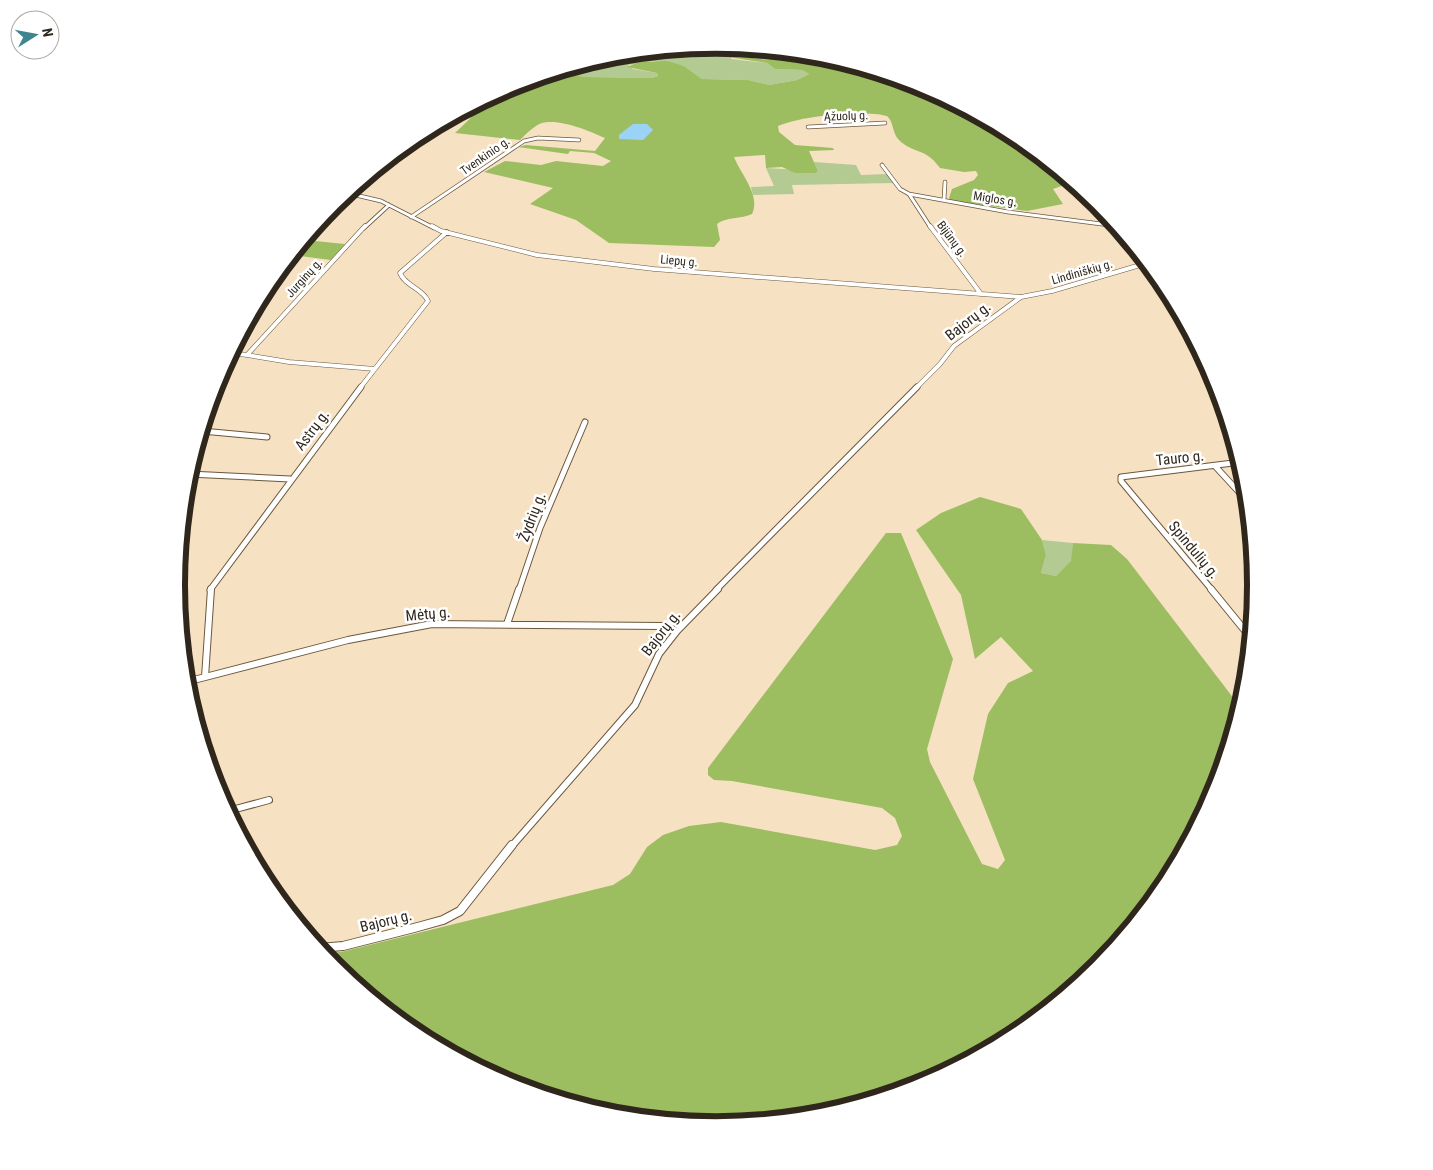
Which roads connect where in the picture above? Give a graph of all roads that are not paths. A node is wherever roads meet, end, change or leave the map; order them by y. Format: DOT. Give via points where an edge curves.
graph roads {
  1 [pos="885,123"];
  2 [pos="808,127"];
  3 [pos="579,140"];
  4 [pos="882,165"];
  5 [pos="945,182"];
  6 [pos="910,194"];
  7 [pos="357,195"];
  8 [pos="944,200"];
  9 [pos="389,205"];
  10 [pos="411,217"];
  11 [pos="1106,224"];
  12 [pos="447,232"];
  13 [pos="1140,265"];
  14 [pos="982,294"];
  15 [pos="1021,297"];
  16 [pos="238,354"];
  17 [pos="247,355"];
  18 [pos="375,369"];
  19 [pos="585,422"];
  20 [pos="208,432"];
  21 [pos="267,437"];
  22 [pos="1234,463"];
  23 [pos="1215,466"];
  24 [pos="197,474"];
  25 [pos="1121,477"];
  26 [pos="290,479"];
  27 [pos="1240,493"];
  28 [pos="507,624"];
  29 [pos="677,631"];
  30 [pos="1246,632"];
  31 [pos="205,677"];
  32 [pos="194,680"];
  33 [pos="269,800"];
  34 [pos="235,809"];
  35 [pos="328,947"];
  1 -- 2 [label="street, Ąžuolų g."];
  3 -- 10 [label="street, Tvenkinio g." via="538,138 524,141"];
  4 -- 6 [label="street" via="900,189"];
  5 -- 8 [label="street"];
  6 -- 8 [label="street, Miglos g."];
  6 -- 14 [label="street, Bijūnų g." via="925,220"];
  7 -- 9 [label="street, Liepų g."];
  8 -- 11 [label="street, Miglos g."];
  9 -- 10 [label="street, Liepų g."];
  9 -- 17 [label="street, Jurginų g." via="358,233"];
  10 -- 12 [label="street, Liepų g."];
  12 -- 14 [label="street, Liepų g." via="537,255 654,269"];
  12 -- 18 [label="street, Astrų g." via="400,272 403,279 428,300"];
  13 -- 15 [label="street, Lindiniškių g."];
  14 -- 15 [label="street, Liepų g."];
  15 -- 29 [label="street, Bajorų g." via="954,346 940,364"];
  16 -- 17 [label="street"];
  17 -- 18 [label="street"];
  18 -- 26 [label="street, Astrų g."];
  19 -- 28 [label="street, Žydrių g." via="540,528"];
  20 -- 21 [label="street"];
  22 -- 23 [label="street, Tauro g."];
  23 -- 25 [label="street, Tauro g."];
  23 -- 27 [label="street"];
  24 -- 26 [label="street"];
  25 -- 30 [label="street, Spindulių g." via="1121,481"];
  26 -- 31 [label="street, Astrų g." via="209,592"];
  28 -- 29 [label="street, Mėtų g." via="663,626"];
  28 -- 31 [label="street, Mėtų g." via="432,624 402,629"];
  29 -- 35 [label="street, Bajorų g." via="656,660 635,705 531,822 460,911 424,926"];
  31 -- 32 [label="street, Mėtų g."];
  33 -- 34 [label="street"];
}
